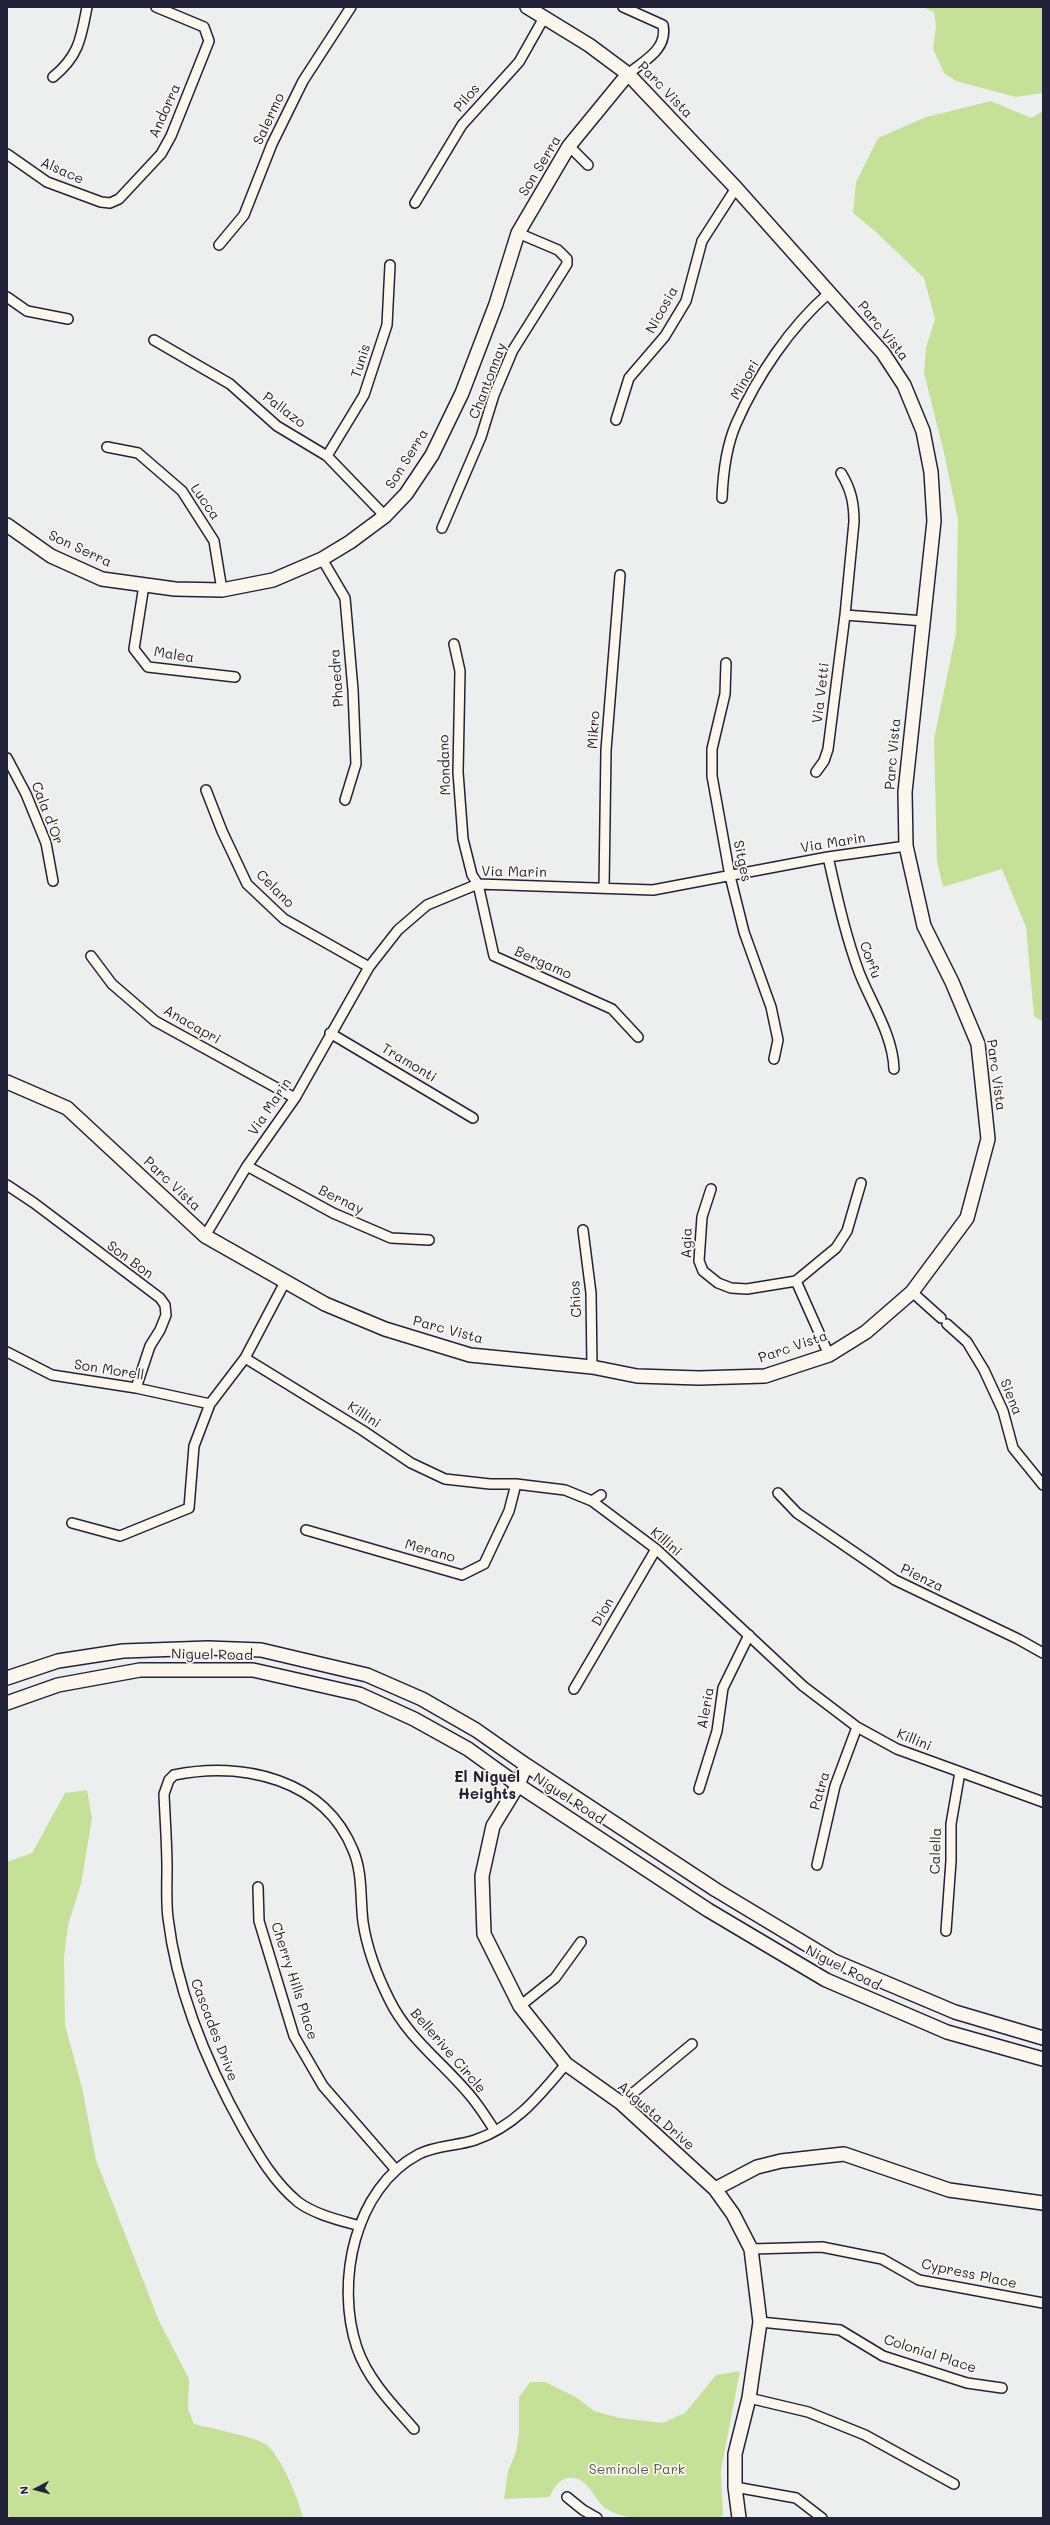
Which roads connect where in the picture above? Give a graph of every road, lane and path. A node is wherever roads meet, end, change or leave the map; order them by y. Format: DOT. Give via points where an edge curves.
graph roads {
  1 [pos="87,7"];
  2 [pos="156,7"];
  3 [pos="351,7"];
  4 [pos="527,7"];
  5 [pos="623,7"];
  6 [pos="166,9"];
  7 [pos="545,16"];
  8 [pos="628,74"];
  9 [pos="53,77"];
  10 [pos="569,146"];
  11 [pos="7,154"];
  12 [pos="588,165"];
  13 [pos="736,188"];
  14 [pos="110,203"];
  15 [pos="415,203"];
  16 [pos="518,233"];
  17 [pos="219,245"];
  18 [pos="390,265"];
  19 [pos="829,292"];
  20 [pos="7,297"];
  21 [pos="68,319"];
  22 [pos="154,340"];
  23 [pos="616,420"];
  24 [pos="107,447"];
  25 [pos="327,456"];
  26 [pos="841,473"];
  27 [pos="722,498"];
  28 [pos="385,516"];
  29 [pos="8,528"];
  30 [pos="442,528"];
  31 [pos="322,559"];
  32 [pos="620,574"];
  33 [pos="144,585"];
  34 [pos="222,590"];
  35 [pos="846,615"];
  36 [pos="924,621"];
  37 [pos="454,644"];
  38 [pos="726,663"];
  39 [pos="235,677"];
  40 [pos="7,758"];
  41 [pos="816,772"];
  42 [pos="206,790"];
  43 [pos="345,800"];
  44 [pos="906,846"];
  45 [pos="828,857"];
  46 [pos="730,876"];
  47 [pos="53,881"];
  48 [pos="478,884"];
  49 [pos="604,888"];
  50 [pos="91,956"];
  51 [pos="369,967"];
  52 [pos="330,1033"];
  53 [pos="638,1037"];
  54 [pos="774,1059"];
  55 [pos="894,1069"];
  56 [pos="7,1082"];
  57 [pos="295,1098"];
  58 [pos="473,1118"];
  59 [pos="247,1166"];
  60 [pos="861,1183"];
  61 [pos="7,1185"];
  62 [pos="711,1189"];
  63 [pos="583,1230"];
  64 [pos="205,1236"];
  65 [pos="429,1240"];
  66 [pos="796,1281"];
  67 [pos="285,1282"];
  68 [pos="912,1292"];
  69 [pos="7,1352"];
  70 [pos="829,1355"];
  71 [pos="245,1358"];
  72 [pos="592,1367"];
  73 [pos="136,1388"];
  74 [pos="210,1404"];
  75 [pos="516,1484"];
  76 [pos="1043,1485"];
  77 [pos="778,1493"];
  78 [pos="601,1495"];
  79 [pos="592,1501"];
  80 [pos="72,1523"];
  81 [pos="306,1530"];
  82 [pos="656,1549"];
  83 [pos="749,1635"];
  84 [pos="1043,1654"];
  85 [pos="7,1678"];
  86 [pos="574,1689"];
  87 [pos="8,1698"];
  88 [pos="857,1727"];
  89 [pos="526,1765"];
  90 [pos="960,1772"];
  91 [pos="168,1780"];
  92 [pos="518,1785"];
  93 [pos="699,1789"];
  94 [pos="1043,1802"];
  95 [pos="817,1865"];
  96 [pos="258,1887"];
  97 [pos="946,1931"];
  98 [pos="581,1942"];
  99 [pos="520,2006"];
  100 [pos="1043,2038"];
  101 [pos="692,2044"];
  102 [pos="1043,2060"];
  103 [pos="566,2064"];
  104 [pos="621,2103"];
  105 [pos="495,2131"];
  106 [pos="396,2170"];
  107 [pos="715,2189"];
  108 [pos="1043,2203"];
  109 [pos="360,2226"];
  110 [pos="751,2249"];
  111 [pos="1043,2303"];
  112 [pos="760,2322"];
  113 [pos="1002,2388"];
  114 [pos="749,2398"];
  115 [pos="414,2429"];
  116 [pos="954,2484"];
  117 [pos="735,2487"];
  118 [pos="567,2497"];
  119 [pos="597,2518"];
  120 [pos="739,2518"];
  121 [pos="822,2518"];
  1 -- 9 [label="street" via="81,40 75,54 68,65"];
  2 -- 6 [label="street"];
  3 -- 17 [label="street, Salermo" via="303,81 272,144 244,215"];
  4 -- 7 [label="street, Parc Vista"];
  5 -- 8 [label="street" via="663,25 665,36 661,46"];
  6 -- 14 [label="street, Andorra" via="204,27 209,41 171,136 161,154 119,199"];
  7 -- 8 [label="street, Parc Vista"];
  7 -- 15 [label="street, Pilos" via="518,62 458,131"];
  8 -- 10 [label="street, Son Serra"];
  8 -- 13 [label="street, Parc Vista"];
  10 -- 12 [label="street"];
  10 -- 16 [label="street, Son Serra"];
  11 -- 14 [label="street, Alsace" via="47,182"];
  13 -- 19 [label="street, Parc Vista"];
  13 -- 23 [label="street, Nicosia" via="702,241 686,301 665,336 629,378"];
  16 -- 28 [label="street, Son Serra" via="496,304 462,393 432,455 406,494"];
  16 -- 30 [label="street, Chantonnay" via="558,250 567,259 567,264 513,350 494,395 481,437"];
  18 -- 25 [label="street, Tunis" via="387,324 383,339 364,395"];
  19 -- 27 [label="street, Minori" via="790,334 736,424 728,448"];
  19 -- 36 [label="street, Parc Vista" via="883,353 904,385 923,431 931,472 934,521"];
  20 -- 21 [label="street" via="27,311"];
  22 -- 25 [label="street, Pallazo" via="230,384 277,426"];
  24 -- 34 [label="street, Lucca" via="138,454 182,491 214,541"];
  25 -- 28 [label="street, Pallazo"];
  26 -- 35 [label="street, Via Vetti" via="850,488 854,506"];
  28 -- 31 [label="street, Son Serra"];
  29 -- 33 [label="street, Son Serra" via="51,556 102,579"];
  31 -- 34 [label="street, Son Serra" via="274,580"];
  31 -- 43 [label="street, Phaedra" via="345,598 356,764"];
  32 -- 49 [label="street, Mikro" via="606,750"];
  33 -- 34 [label="street, Son Serra" via="175,589"];
  33 -- 39 [label="street, Malea" via="134,649 148,667"];
  35 -- 36 [label="street"];
  35 -- 41 [label="street, Via Vetti" via="828,749 824,761"];
  36 -- 44 [label="street, Parc Vista" via="905,792"];
  37 -- 48 [label="street, Mondano" via="460,671 458,772 463,839 472,876"];
  38 -- 46 [label="street, Sitges" via="725,694 712,749 712,776"];
  40 -- 47 [label="street, Cala d'Or" via="26,794 46,843"];
  42 -- 51 [label="street, Celano" via="247,884 284,919"];
  44 -- 45 [label="street, Via Marin"];
  44 -- 68 [label="street, Parc Vista" via="924,926 952,982 978,1044 988,1139 967,1218"];
  45 -- 46 [label="street, Via Marin"];
  45 -- 55 [label="street, Corfu" via="848,938 863,984 890,1045"];
  46 -- 49 [label="street, Via Marin" via="654,890"];
  46 -- 54 [label="street, Sitges" via="744,932 771,1007 778,1040"];
  48 -- 49 [label="street, Via Marin"];
  48 -- 51 [label="street, Via Marin" via="427,905 398,930"];
  48 -- 53 [label="street, Bergamo" via="494,956 612,1009"];
  50 -- 57 [label="street, Anacapri" via="112,984 156,1021"];
  51 -- 52 [label="street, Via Marin"];
  52 -- 57 [label="street, Via Marin"];
  52 -- 58 [label="street, Tramonti"];
  56 -- 64 [label="street, Parc Vista" via="68,1108"];
  57 -- 59 [label="street, Via Marin"];
  59 -- 64 [label="street, Via Marin"];
  59 -- 65 [label="street, Bernay" via="333,1213 391,1238"];
  60 -- 66 [label="street" via="847,1231 836,1248"];
  61 -- 73 [label="street, Son Bon" via="160,1298 164,1305 164,1320 150,1346"];
  62 -- 66 [label="street, Agia" via="702,1217 699,1261 703,1271 718,1283 731,1288 747,1289"];
  63 -- 72 [label="street, Chios" via="591,1293"];
  64 -- 67 [label="street, Parc Vista"];
  66 -- 70 [label="street"];
  67 -- 71 [label="street"];
  67 -- 72 [label="street, Parc Vista" via="326,1304 385,1328 470,1355"];
  68 -- 70 [label="street, Parc Vista" via="866,1332"];
  68 -- 76 [label="street, Siena" via="967,1342 984,1370 1003,1411 1014,1448"];
  69 -- 73 [label="street, Son Morell" via="52,1374"];
  70 -- 72 [label="street, Parc Vista" via="765,1376 637,1376"];
  71 -- 74 [label="street"];
  71 -- 75 [label="street, Killini" via="411,1463 432,1473 445,1479"];
  73 -- 74 [label="street, Son Morell"];
  74 -- 80 [label="street" via="194,1446 190,1508 120,1536"];
  75 -- 79 [label="street, Killini" via="566,1490"];
  75 -- 81 [label="street, Merano" via="510,1511 484,1564 462,1575"];
  77 -- 84 [label="street, Pienza" via="797,1513 895,1580 1018,1639"];
  78 -- 79 [label="street"];
  79 -- 82 [label="street, Killini"];
  82 -- 83 [label="street, Killini"];
  82 -- 86 [label="street, Dion"];
  83 -- 88 [label="street, Killini" via="803,1686"];
  83 -- 93 [label="street, Aleria" via="723,1688 717,1731"];
  85 -- 89 [label="street, Niguel Road" via="58,1661 123,1651 208,1648 261,1650 367,1675 422,1699 476,1730"];
  87 -- 92 [label="street, Niguel Road" via="58,1685 140,1670 253,1670 359,1694 414,1719 468,1749"];
  88 -- 90 [label="street, Killini" via="898,1749"];
  88 -- 95 [label="street, Patra" via="835,1786"];
  89 -- 92 [label="street, Augusta Drive"];
  89 -- 100 [label="street, Niguel Road" via="716,1890 834,1961 955,2012"];
  90 -- 94 [label="street, Killini"];
  90 -- 97 [label="street, Calella" via="951,1824"];
  91 -- 105 [label="street, Bellerive Circle" via="174,1776 203,1773 265,1775 290,1784 316,1799 338,1822 354,1851 361,1884 365,1929 374,1965 390,2001 409,2031 472,2098"];
  91 -- 109 [label="street, Cascades Drive" via="164,1794 168,1916 182,1989 207,2058 221,2089 264,2165 281,2186 299,2202 319,2214"];
  92 -- 99 [label="street, Augusta Drive" via="494,1826 482,1876 484,1934"];
  92 -- 102 [label="street, Niguel Road" via="708,1910 826,1980 948,2032"];
  96 -- 106 [label="street, Cherry Hills Place" via="260,1921 294,2036 323,2086"];
  98 -- 99 [label="street" via="555,1978"];
  99 -- 103 [label="street, Augusta Drive"];
  101 -- 104 [label="street"];
  103 -- 104 [label="street, Augusta Drive"];
  103 -- 105 [label="street" via="531,2105"];
  104 -- 107 [label="street, Augusta Drive"];
  105 -- 106 [label="street" via="474,2140 444,2145 420,2154"];
  106 -- 109 [label="street" via="373,2196"];
  107 -- 108 [label="street" via="757,2167 781,2161 844,2154 949,2190"];
  107 -- 110 [label="street, Augusta Drive" via="734,2214"];
  109 -- 115 [label="street" via="348,2290 350,2322 357,2350 373,2380"];
  110 -- 111 [label="street, Cypress Place" via="822,2247 882,2259 919,2280"];
  110 -- 112 [label="street, Augusta Drive"];
  112 -- 113 [label="street, Colonial Place" via="840,2330 883,2356 967,2383"];
  112 -- 114 [label="street, Augusta Drive"];
  114 -- 116 [label="street" via="808,2412 865,2435"];
  114 -- 117 [label="street, Augusta Drive" via="735,2454"];
  117 -- 120 [label="street, Augusta Drive"];
  117 -- 121 [label="street" via="796,2498"];
  118 -- 119 [label="street"];
}
